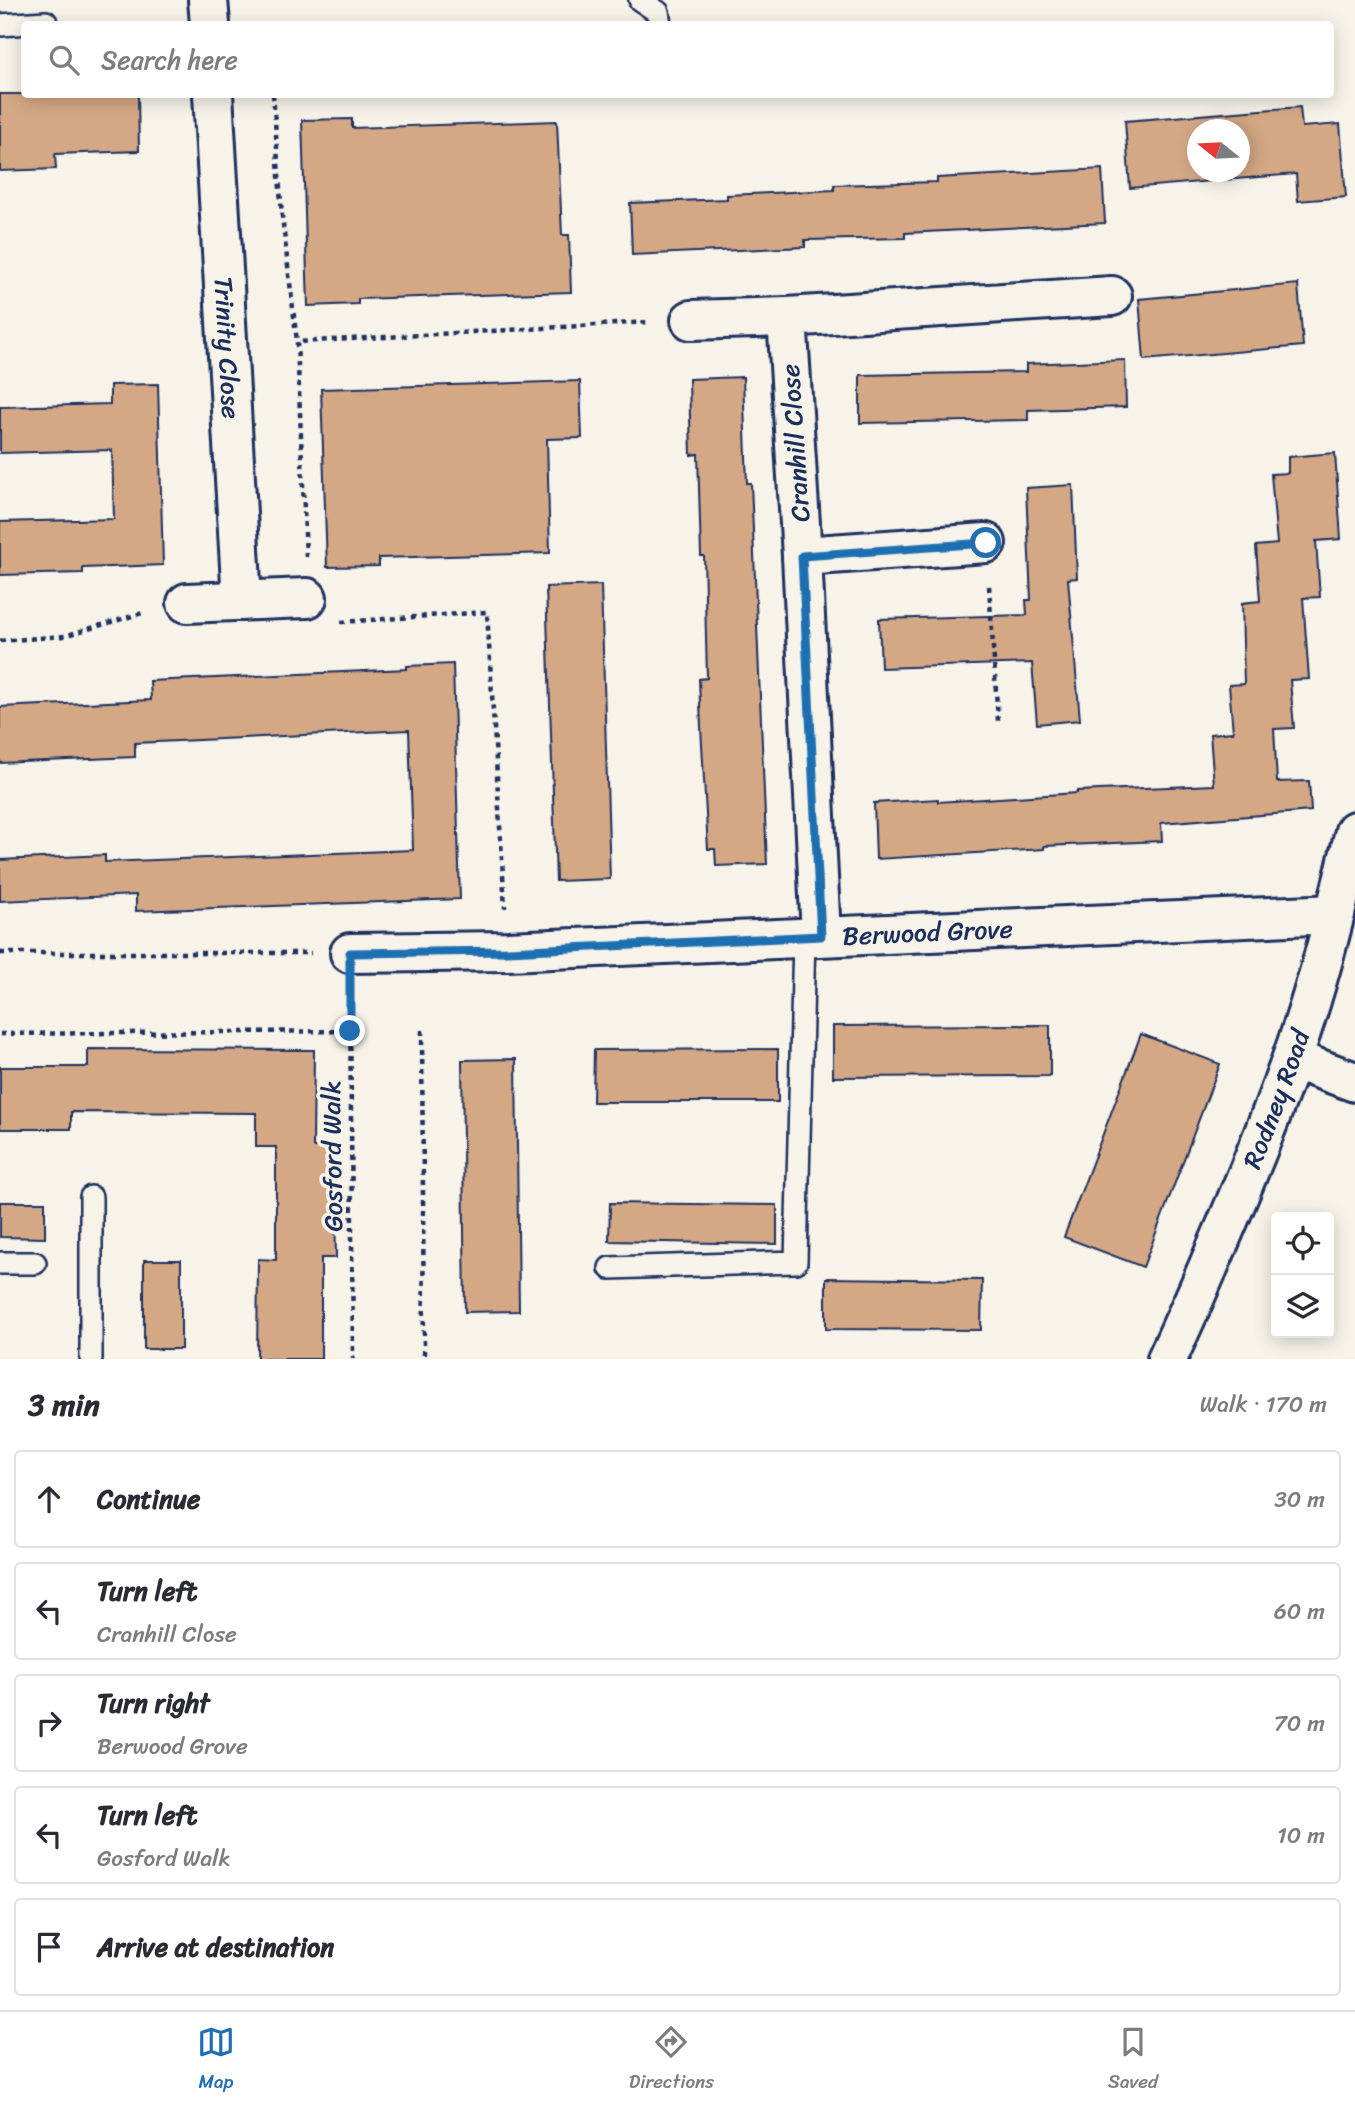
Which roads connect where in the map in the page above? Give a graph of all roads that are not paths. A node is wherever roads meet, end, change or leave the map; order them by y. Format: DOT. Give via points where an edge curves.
graph roads {
  1 [pos="208,0"];
  2 [pos="640,0"];
  3 [pos="210,21"];
  4 [pos="660,21"];
  5 [pos="21,24"];
  6 [pos="0,25"];
  7 [pos="214,98"];
  8 [pos="1112,296"];
  9 [pos="787,317"];
  10 [pos="691,320"];
  11 [pos="986,543"];
  12 [pos="802,556"];
  13 [pos="307,598"];
  14 [pos="242,601"];
  15 [pos="187,603"];
  16 [pos="1355,831"];
  17 [pos="1335,914"];
  18 [pos="812,937"];
  19 [pos="350,953"];
  20 [pos="1292,1059"];
  21 [pos="1355,1082"];
  22 [pos="91,1197"];
  23 [pos="0,1263"];
  24 [pos="35,1263"];
  25 [pos="610,1268"];
  26 [pos="91,1359"];
  27 [pos="1167,1359"];
  1 -- 3 [label="street"];
  2 -- 4 [label="lane" via="658,12"];
  5 -- 6 [label="lane"];
  7 -- 14 [label="street, Trinity Close"];
  8 -- 9 [label="street"];
  9 -- 10 [label="street"];
  9 -- 12 [label="street, Cranhill Close"];
  11 -- 12 [label="street"];
  12 -- 18 [label="street, Cranhill Close"];
  13 -- 14 [label="street"];
  14 -- 15 [label="street"];
  16 -- 17 [label="street, Rodney Road"];
  17 -- 18 [label="street, Berwood Grove"];
  17 -- 20 [label="street, Rodney Road"];
  18 -- 19 [label="street, Berwood Grove"];
  18 -- 25 [label="lane" via="796,1262"];
  20 -- 21 [label="street"];
  20 -- 27 [label="street, Rodney Road" via="1226,1230"];
  22 -- 26 [label="lane"];
  23 -- 24 [label="lane"];
}
